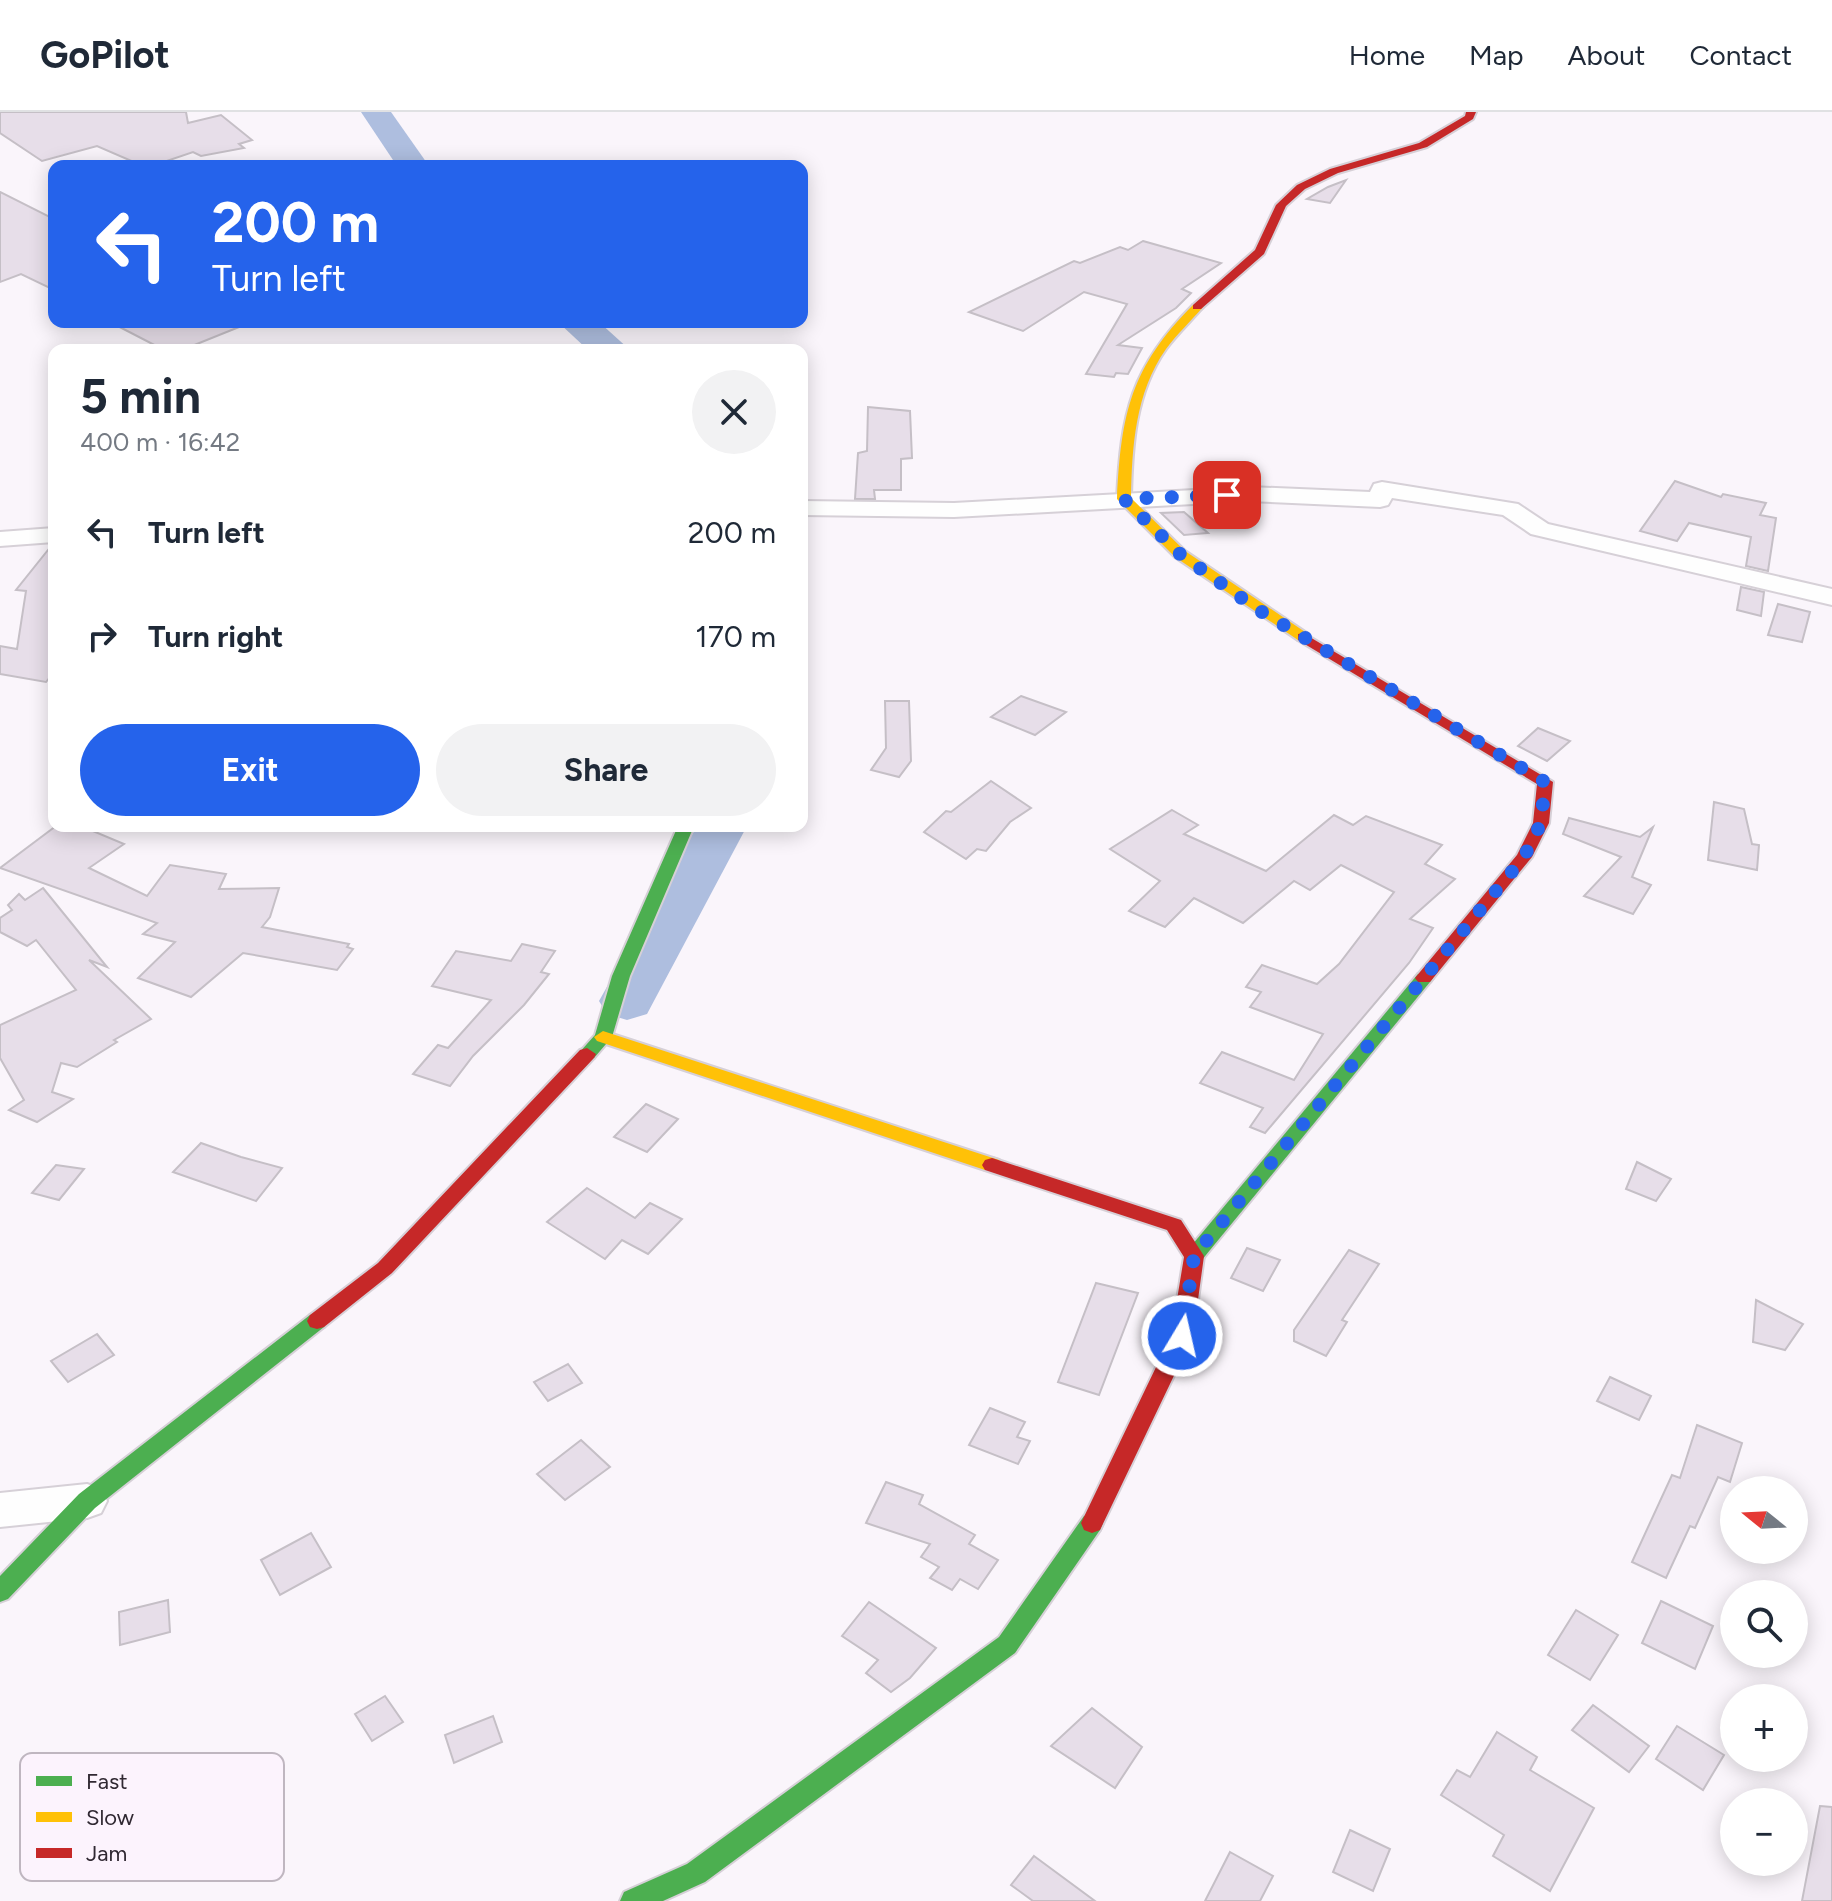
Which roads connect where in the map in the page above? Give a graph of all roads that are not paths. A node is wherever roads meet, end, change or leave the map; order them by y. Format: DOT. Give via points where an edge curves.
graph roads {
  1 [pos="1471,112"];
  2 [pos="1124,499"];
  3 [pos="808,508"];
  4 [pos="48,535"];
  5 [pos="0,539"];
  6 [pos="1832,597"];
  7 [pos="683,832"];
  8 [pos="603,1037"];
  9 [pos="1194,1256"];
  10 [pos="87,1501"];
  11 [pos="0,1510"];
  12 [pos="0,1592"];
  13 [pos="633,1901"];
  1 -- 2 [label="street" via="1424,145 1330,173 1285,200 1274,214 1267,244 1177,327 1146,366 1134,405"];
  2 -- 3 [label="street" via="1061,507"];
  2 -- 6 [label="street" via="1249,494 1380,500 1382,489 1510,509 1540,529"];
  2 -- 9 [label="street" via="1180,554 1257,609 1545,782 1541,823 1524,857"];
  4 -- 5 [label="street"];
  7 -- 8 [label="street" via="621,976"];
  8 -- 9 [label="street" via="1174,1225"];
  8 -- 10 [label="street" via="385,1268"];
  9 -- 13 [label="street" via="1182,1336 1095,1519 1007,1645 696,1873"];
  10 -- 11 [label="street"];
  10 -- 12 [label="street"];
}
